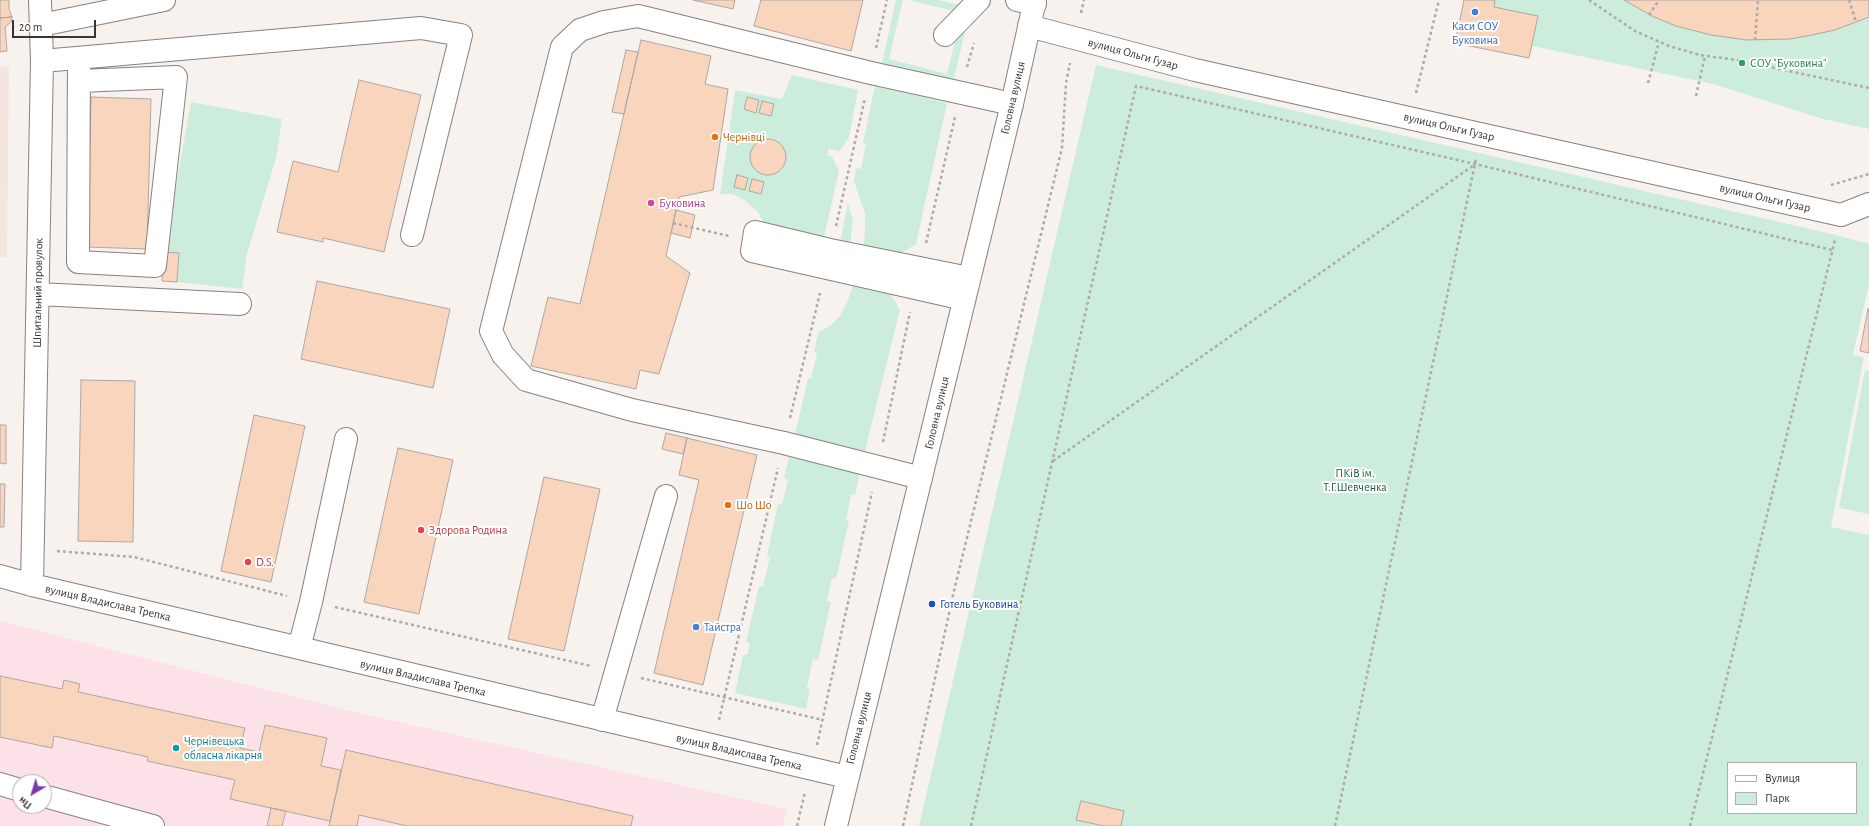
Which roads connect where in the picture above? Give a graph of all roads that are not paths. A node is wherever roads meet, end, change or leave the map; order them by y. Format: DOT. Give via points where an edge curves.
graph roads {
  1 [pos="40,0"];
  2 [pos="164,0"];
  3 [pos="979,0"];
  4 [pos="1029,1"];
  5 [pos="41,25"];
  6 [pos="1029,26"];
  7 [pos="945,35"];
  8 [pos="79,58"];
  9 [pos="42,61"];
  10 [pos="79,81"];
  11 [pos="1012,104"];
  12 [pos="1869,204"];
  13 [pos="412,235"];
  14 [pos="753,242"];
  15 [pos="918,277"];
  16 [pos="969,278"];
  17 [pos="38,294"];
  18 [pos="964,299"];
  19 [pos="240,304"];
  20 [pos="346,439"];
  21 [pos="921,478"];
  22 [pos="666,496"];
  23 [pos="0,576"];
  24 [pos="32,585"];
  25 [pos="299,648"];
  26 [pos="602,720"];
  27 [pos="847,777"];
  28 [pos="0,784"];
  29 [pos="12,788"];
  30 [pos="52,798"];
  31 [pos="153,826"];
  32 [pos="836,826"];
  1 -- 5 [label="street, Шпитальний провулок"];
  2 -- 5 [label="street"];
  3 -- 7 [label="street"];
  4 -- 6 [label="street, Головна вулиця"];
  5 -- 9 [label="street, Шпитальний провулок"];
  6 -- 11 [label="street, Головна вулиця"];
  6 -- 12 [label="street, вулиця Ольги Гузар" via="1195,70 1841,215"];
  8 -- 9 [label="street"];
  8 -- 10 [label="street"];
  8 -- 13 [label="street" via="421,28 462,35"];
  9 -- 17 [label="street, Шпитальний провулок"];
  10 -- 10 [label="street" via="78,262 155,266 176,76"];
  11 -- 16 [label="street, Головна вулиця"];
  11 -- 21 [label="street" via="871,73 638,16 604,22 580,30 562,47 491,331 503,355 526,380 632,410 784,442"];
  14 -- 15 [label="street" via="755,232 828,259"];
  15 -- 16 [label="street"];
  15 -- 18 [label="street"];
  16 -- 18 [label="street, Головна вулиця"];
  17 -- 19 [label="street"];
  17 -- 24 [label="street, Шпитальний провулок"];
  18 -- 21 [label="street, Головна вулиця"];
  20 -- 25 [label="street"];
  21 -- 27 [label="street, Головна вулиця"];
  22 -- 26 [label="street"];
  23 -- 24 [label="street, вулиця Владислава Трепка"];
  24 -- 25 [label="street, вулиця Владислава Трепка"];
  25 -- 26 [label="street, вулиця Владислава Трепка"];
  26 -- 27 [label="street, вулиця Владислава Трепка"];
  27 -- 32 [label="street, Головна вулиця"];
  28 -- 29 [label="street"];
  30 -- 31 [label="street"];
}
